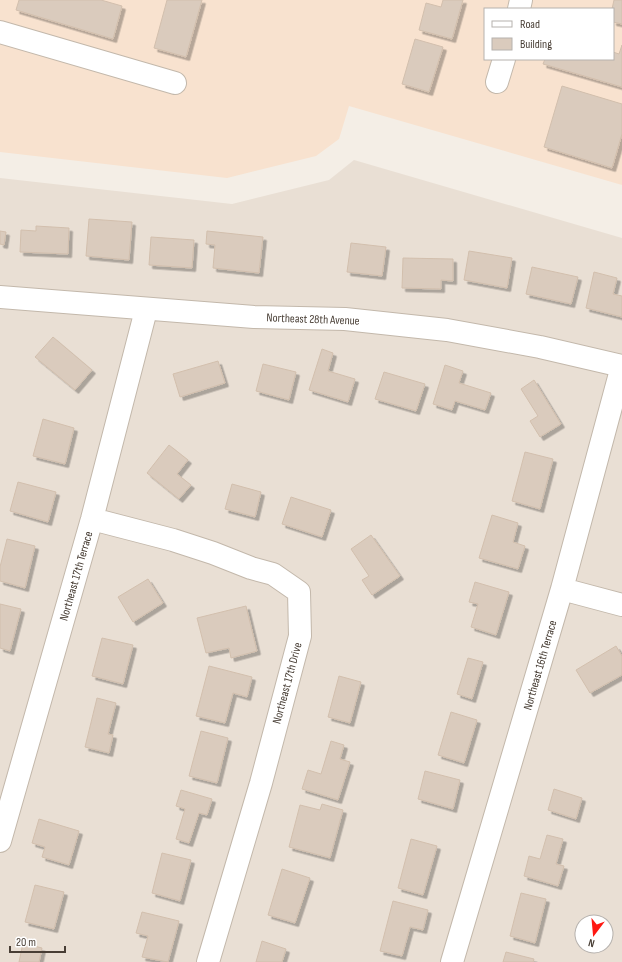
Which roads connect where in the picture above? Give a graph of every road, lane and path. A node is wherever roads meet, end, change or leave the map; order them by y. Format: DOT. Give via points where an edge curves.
graph roads {
  1 [pos="7,34"];
  2 [pos="504,60"];
  3 [pos="497,82"];
  4 [pos="176,83"];
  5 [pos="0,297"];
  6 [pos="146,310"];
  7 [pos="622,366"];
  8 [pos="92,519"];
  9 [pos="562,589"];
  10 [pos="622,604"];
  11 [pos="0,841"];
  12 [pos="208,962"];
  13 [pos="452,962"];
  1 -- 4 [label="street"];
  2 -- 3 [label="street"];
  5 -- 6 [label="street, Northeast 28th Avenue"];
  6 -- 7 [label="street, Northeast 28th Avenue" via="254,317 344,319 447,330 540,347"];
  6 -- 8 [label="street, Northeast 17th Terrace"];
  7 -- 9 [label="street, Northeast 16th Terrace"];
  8 -- 11 [label="street, Northeast 17th Terrace"];
  8 -- 12 [label="street, Northeast 17th Drive" via="173,540 273,574 299,592 300,636 261,783"];
  9 -- 10 [label="street"];
  9 -- 13 [label="street, Northeast 16th Terrace"];
}
